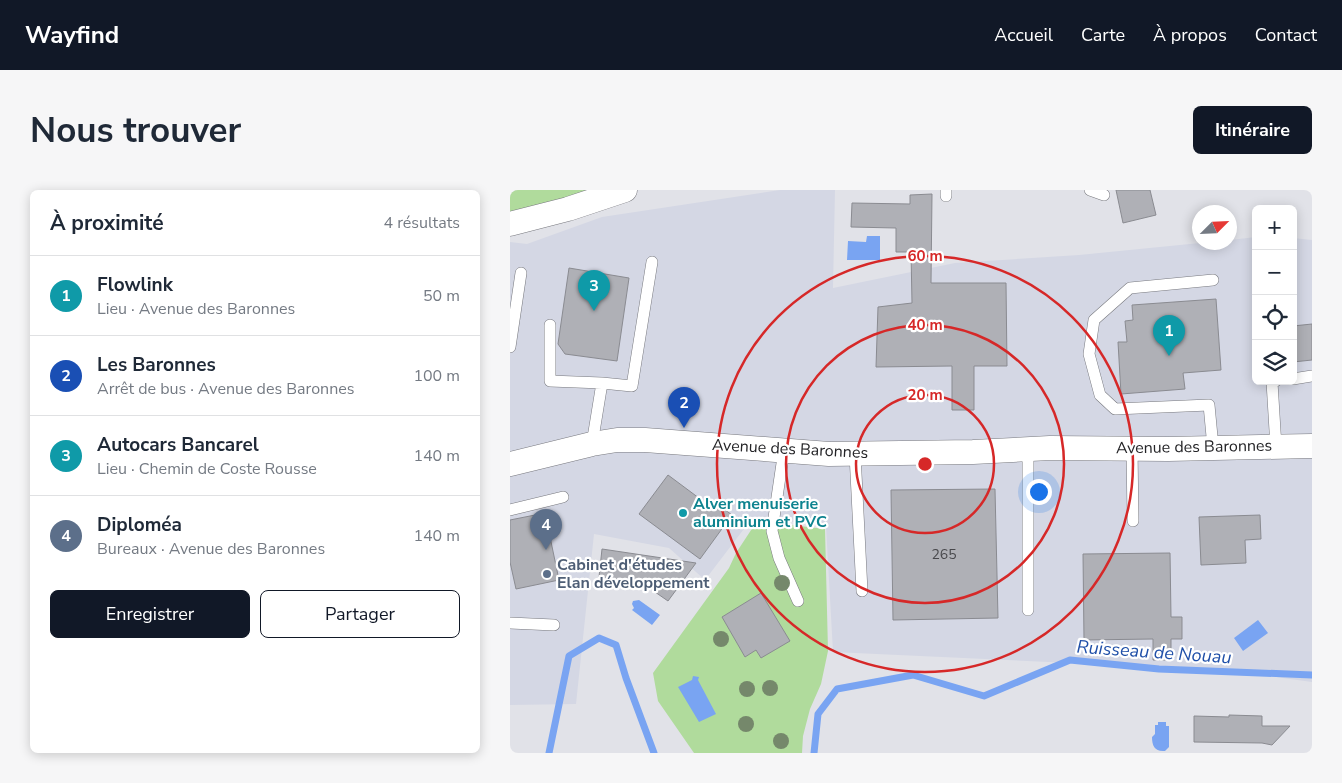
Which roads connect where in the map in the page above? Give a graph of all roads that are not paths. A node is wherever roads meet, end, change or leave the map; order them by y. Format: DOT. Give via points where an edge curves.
graph roads {
  1 [pos="625,190"];
  2 [pos="1090,190"];
  3 [pos="1104,195"];
  4 [pos="510,224"];
  5 [pos="652,262"];
  6 [pos="521,273"];
  7 [pos="1213,280"];
  8 [pos="550,325"];
  9 [pos="510,348"];
  10 [pos="1312,376"];
  11 [pos="1297,378"];
  12 [pos="602,383"];
  13 [pos="1272,385"];
  14 [pos="592,444"];
  15 [pos="1312,446"];
  16 [pos="1213,447"];
  17 [pos="1276,447"];
  18 [pos="1132,448"];
  19 [pos="1028,449"];
  20 [pos="784,450"];
  21 [pos="855,454"];
  22 [pos="510,464"];
  23 [pos="563,497"];
  24 [pos="510,510"];
  25 [pos="1133,521"];
  26 [pos="862,591"];
  27 [pos="798,601"];
  28 [pos="1028,610"];
  29 [pos="510,623"];
  30 [pos="554,625"];
  1 -- 4 [label="street"];
  2 -- 3 [label="lane"];
  5 -- 12 [label="lane" via="632,386"];
  6 -- 9 [label="lane"];
  7 -- 16 [label="lane" via="1130,288 1094,320 1089,354 1100,395 1115,409 1209,405"];
  8 -- 12 [label="lane" via="550,381"];
  10 -- 11 [label="lane"];
  12 -- 14 [label="lane"];
  13 -- 17 [label="lane"];
  14 -- 20 [label="street, Avenue des Baronnes" via="644,440"];
  14 -- 22 [label="street, Avenue des Baronnes"];
  15 -- 17 [label="street, Avenue des Baronnes"];
  16 -- 17 [label="street, Avenue des Baronnes"];
  16 -- 18 [label="street, Avenue des Baronnes"];
  18 -- 19 [label="street, Avenue des Baronnes"];
  18 -- 25 [label="lane"];
  19 -- 21 [label="street, Avenue des Baronnes"];
  19 -- 28 [label="lane"];
  20 -- 21 [label="street, Avenue des Baronnes"];
  20 -- 27 [label="lane" via="772,531 779,558"];
  21 -- 26 [label="lane"];
  23 -- 24 [label="lane"];
  29 -- 30 [label="lane"];
}
